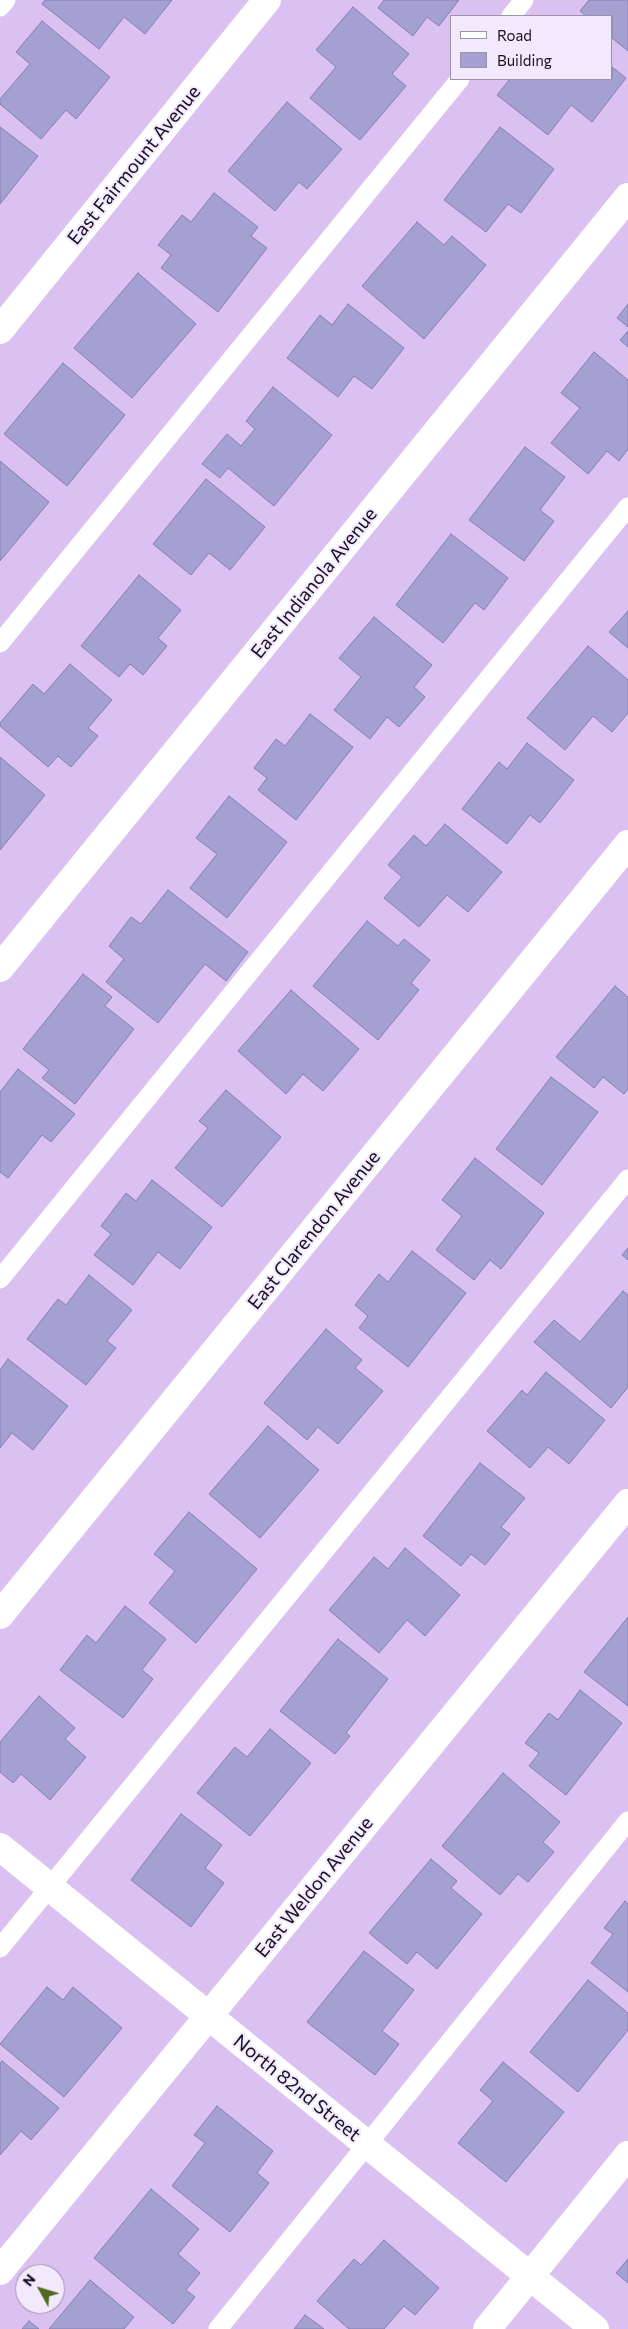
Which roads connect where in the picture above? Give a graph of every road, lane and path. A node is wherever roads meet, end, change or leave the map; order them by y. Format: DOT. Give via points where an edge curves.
graph roads {
  1 [pos="6,0"];
  2 [pos="267,0"];
  3 [pos="524,0"];
  4 [pos="0,7"];
  5 [pos="512,15"];
  6 [pos="459,80"];
  7 [pos="628,197"];
  8 [pos="0,330"];
  9 [pos="628,507"];
  10 [pos="0,643"];
  11 [pos="628,844"];
  12 [pos="0,968"];
  13 [pos="628,1179"];
  14 [pos="0,1279"];
  15 [pos="628,1503"];
  16 [pos="0,1615"];
  17 [pos="628,1821"];
  18 [pos="0,1847"];
  19 [pos="50,1887"];
  20 [pos="0,1948"];
  21 [pos="208,2016"];
  22 [pos="366,2144"];
  23 [pos="628,2155"];
  24 [pos="0,2271"];
  25 [pos="530,2276"];
  26 [pos="218,2329"];
  27 [pos="487,2329"];
  28 [pos="595,2329"];
  1 -- 4 [label="lane"];
  2 -- 8 [label="street, East Fairmount Avenue"];
  3 -- 5 [label="lane"];
  6 -- 10 [label="lane"];
  7 -- 12 [label="street, East Indianola Avenue"];
  9 -- 14 [label="lane"];
  11 -- 16 [label="street, East Clarendon Avenue"];
  13 -- 19 [label="lane"];
  15 -- 21 [label="street, East Weldon Avenue"];
  17 -- 22 [label="lane"];
  18 -- 19 [label="street, North 82nd Street"];
  19 -- 20 [label="lane"];
  19 -- 21 [label="street, North 82nd Street"];
  21 -- 22 [label="street, North 82nd Street"];
  21 -- 24 [label="street, East Weldon Avenue"];
  22 -- 25 [label="street, North 82nd Street"];
  22 -- 26 [label="lane"];
  23 -- 25 [label="street"];
  25 -- 27 [label="street"];
  25 -- 28 [label="street, North 82nd Street"];
}
